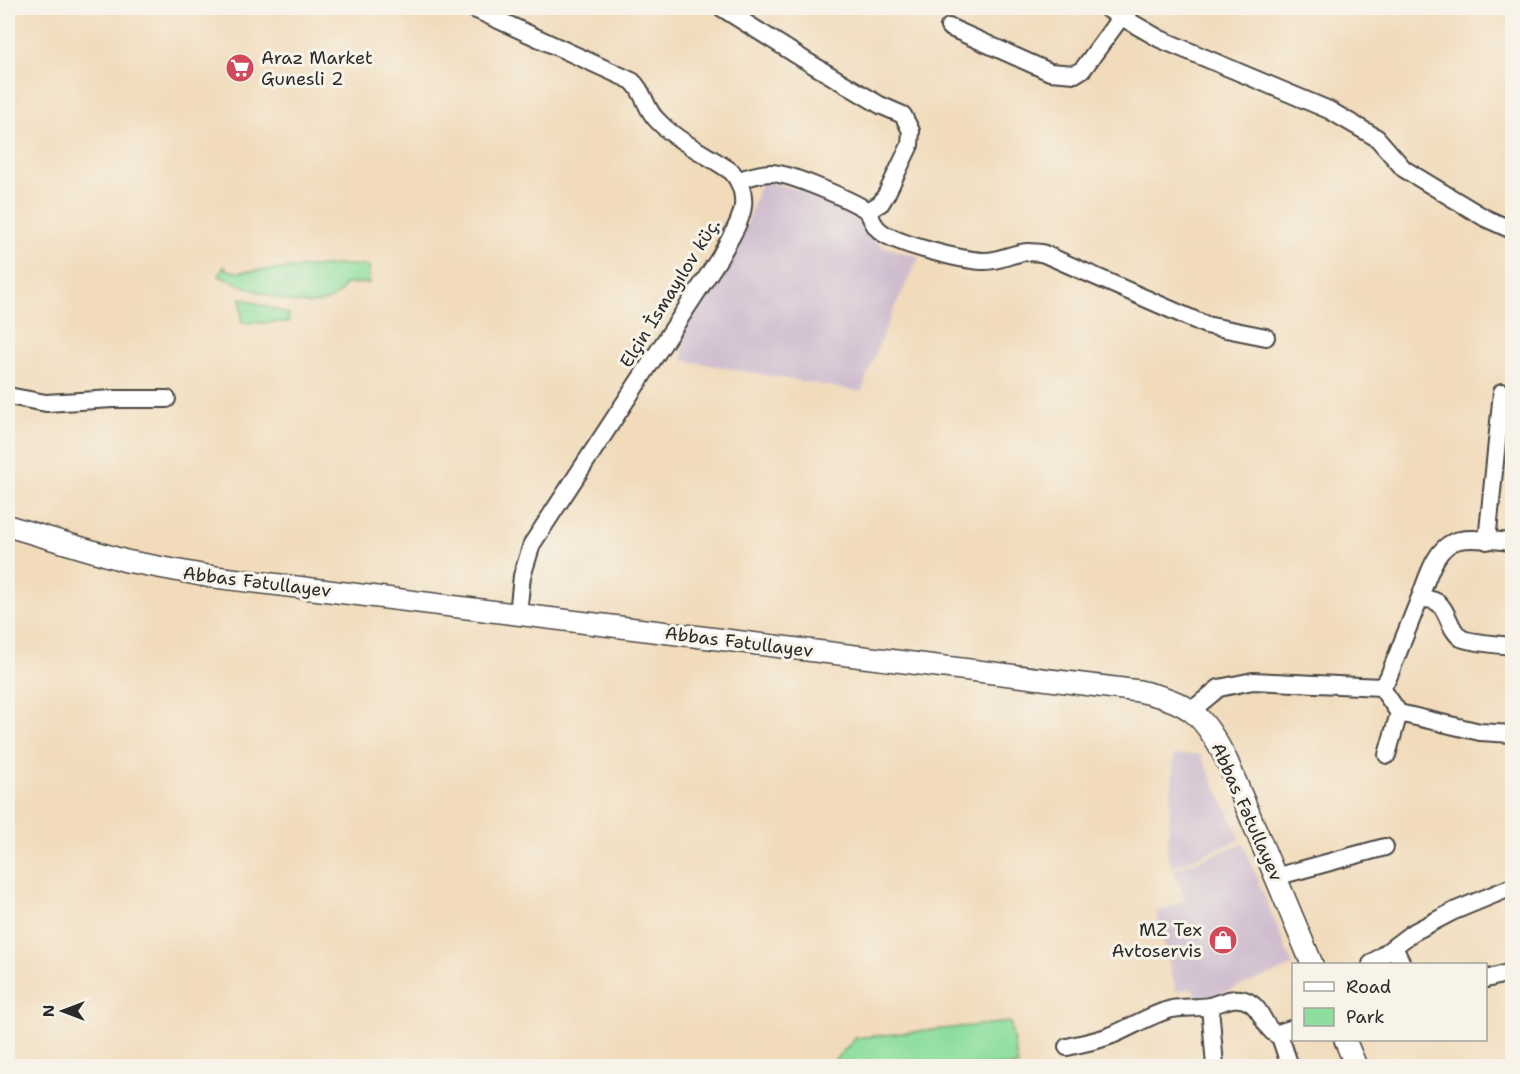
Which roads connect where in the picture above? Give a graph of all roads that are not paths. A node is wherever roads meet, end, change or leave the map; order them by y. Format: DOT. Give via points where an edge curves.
graph roads {
  1 [pos="472,8"];
  2 [pos="722,8"];
  3 [pos="1106,8"];
  4 [pos="1127,12"];
  5 [pos="949,27"];
  6 [pos="739,180"];
  7 [pos="868,211"];
  8 [pos="1512,230"];
  9 [pos="1266,338"];
  10 [pos="1502,392"];
  11 [pos="8,396"];
  12 [pos="168,399"];
  13 [pos="8,526"];
  14 [pos="1487,541"];
  15 [pos="1512,542"];
  16 [pos="1419,600"];
  17 [pos="518,614"];
  18 [pos="1512,646"];
  19 [pos="1381,687"];
  20 [pos="1192,710"];
  21 [pos="1398,713"];
  22 [pos="1512,734"];
  23 [pos="1387,755"];
  24 [pos="1385,847"];
  25 [pos="1275,877"];
  26 [pos="1512,887"];
  27 [pos="1394,947"];
  28 [pos="1312,963"];
  29 [pos="1372,963"];
  30 [pos="1402,963"];
  31 [pos="1512,972"];
  32 [pos="1487,978"];
  33 [pos="1210,1006"];
  34 [pos="1286,1031"];
  35 [pos="1345,1041"];
  36 [pos="1067,1047"];
  37 [pos="1215,1066"];
  38 [pos="1290,1066"];
  39 [pos="1356,1066"];
  1 -- 6 [label="street" via="632,81 655,119"];
  2 -- 7 [label="street" via="812,65 903,115 911,131 910,145 887,194"];
  3 -- 4 [label="street"];
  4 -- 5 [label="street" via="1075,74 1050,72"];
  4 -- 8 [label="street" via="1160,39 1329,110 1377,138 1404,169"];
  6 -- 7 [label="street" via="762,173 781,174"];
  6 -- 17 [label="street, Elçin İsmayılov küç." via="745,195 744,207 720,257 532,544 522,576"];
  7 -- 9 [label="street" via="879,230 916,246 983,261 1003,260 1027,252 1042,253 1206,325"];
  10 -- 14 [label="street"];
  11 -- 12 [label="street" via="46,403"];
  13 -- 17 [label="main road, Abbas Fətullayev" via="157,568"];
  14 -- 15 [label="street"];
  14 -- 16 [label="street" via="1460,540 1450,544 1437,556"];
  16 -- 18 [label="street" via="1436,601 1462,639"];
  16 -- 19 [label="street"];
  17 -- 20 [label="main road, Abbas Fətullayev" via="1139,691 1171,699"];
  19 -- 20 [label="street" via="1253,681 1219,688"];
  19 -- 21 [label="street"];
  20 -- 25 [label="main road, Abbas Fətullayev" via="1208,726 1227,761"];
  21 -- 22 [label="street" via="1480,732"];
  21 -- 23 [label="street"];
  24 -- 25 [label="street"];
  25 -- 28 [label="main road, Abbas Fətullayev"];
  26 -- 27 [label="street" via="1454,911"];
  27 -- 29 [label="street"];
  27 -- 30 [label="street"];
  31 -- 32 [label="street"];
  33 -- 34 [label="street" via="1225,1000 1248,1001 1257,1008 1269,1030 1275,1034"];
  33 -- 36 [label="street" via="1173,1009 1111,1036"];
  33 -- 37 [label="street"];
  34 -- 38 [label="street"];
  35 -- 39 [label="main road"];
}
